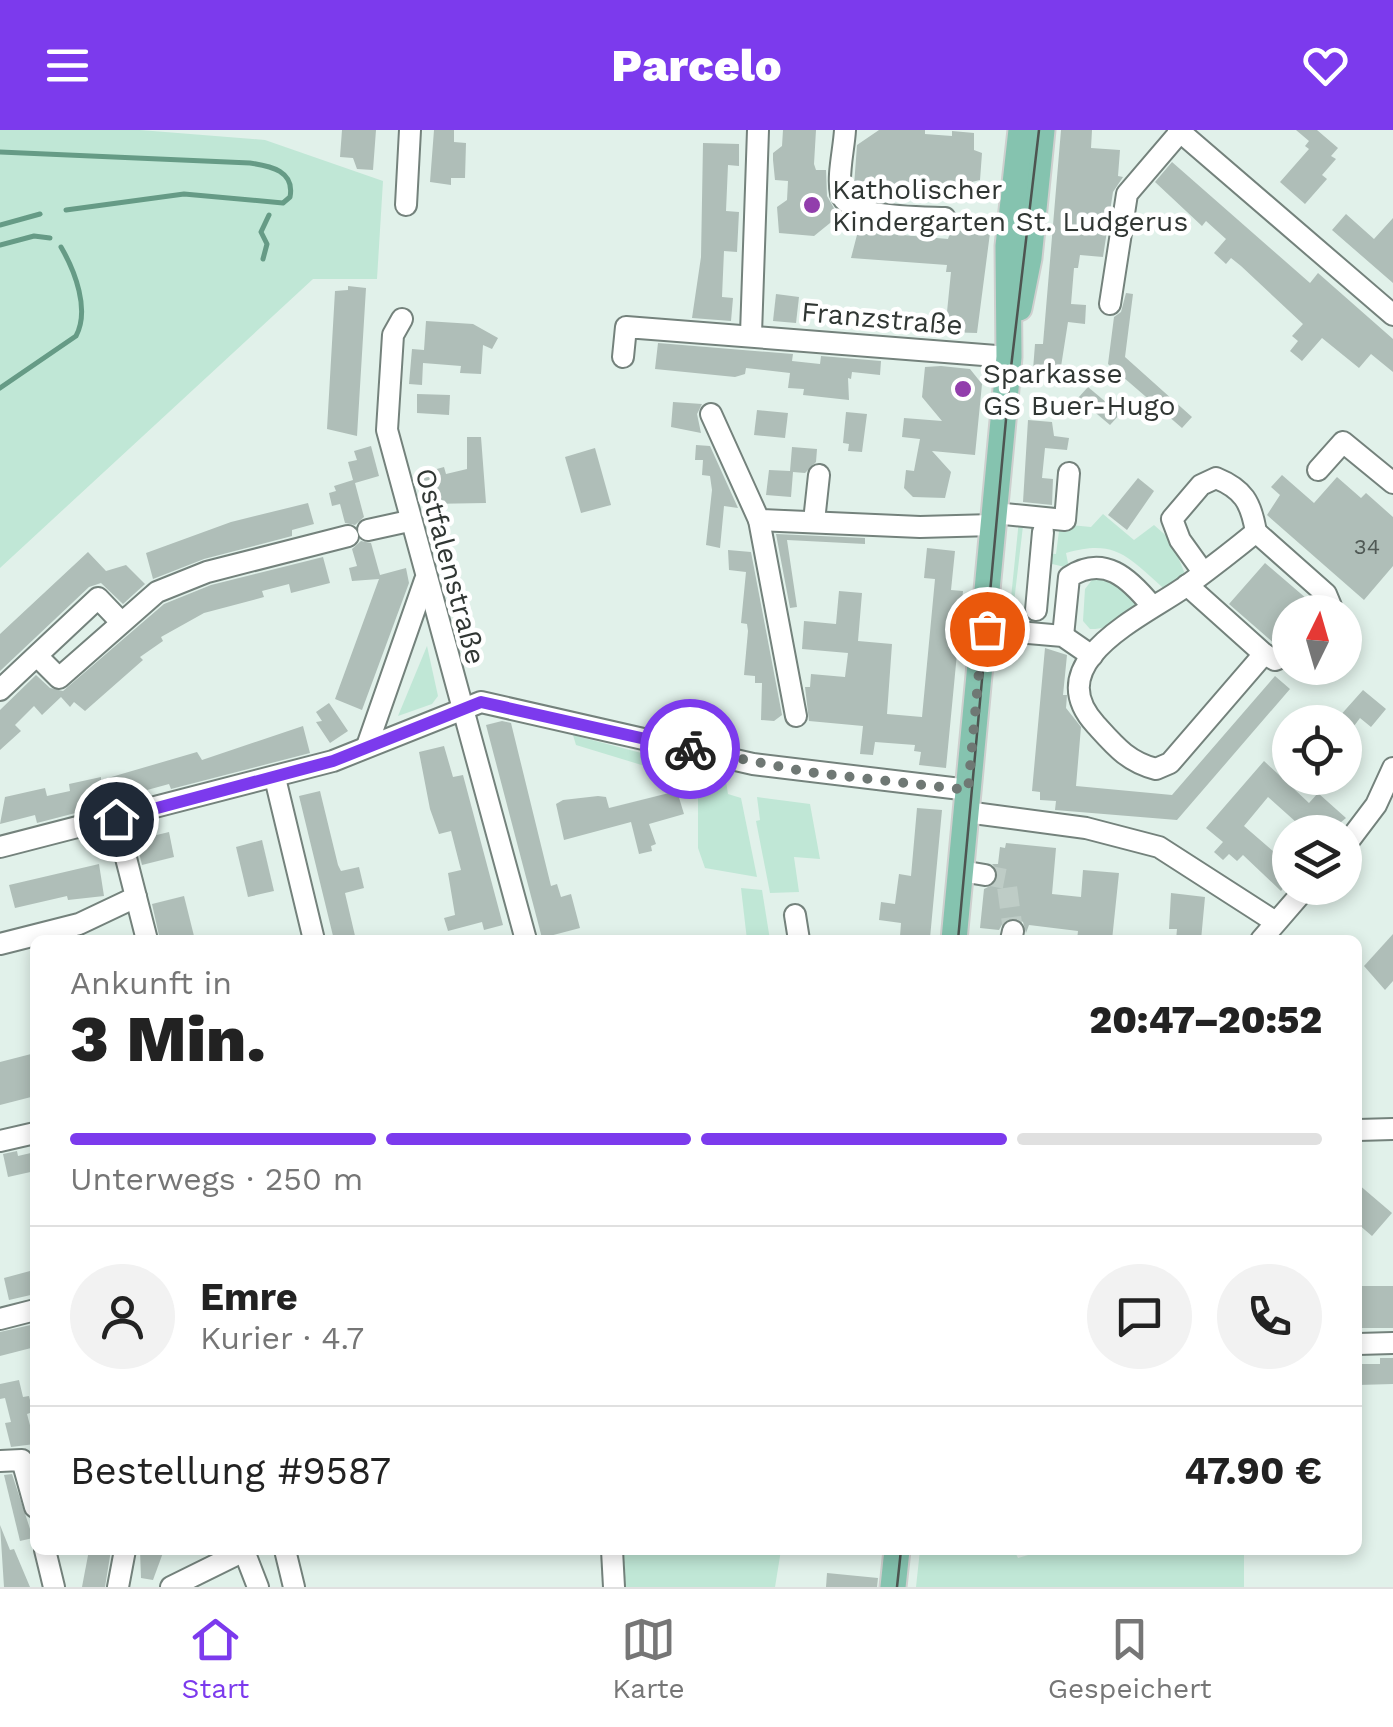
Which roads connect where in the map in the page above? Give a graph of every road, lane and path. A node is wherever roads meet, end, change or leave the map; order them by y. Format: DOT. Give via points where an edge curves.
graph roads {
  1 [pos="410,130"];
  2 [pos="758,130"];
  3 [pos="845,130"];
  4 [pos="1021,130"];
  5 [pos="1042,130"];
  6 [pos="1179,131"];
  7 [pos="406,205"];
  8 [pos="945,218"];
  9 [pos="1110,304"];
  10 [pos="1393,315"];
  11 [pos="402,319"];
  12 [pos="751,334"];
  13 [pos="622,357"];
  14 [pos="1008,357"];
  15 [pos="711,414"];
  16 [pos="1318,470"];
  17 [pos="1069,473"];
  18 [pos="819,475"];
  19 [pos="1393,483"];
  20 [pos="993,519"];
  21 [pos="760,520"];
  22 [pos="409,521"];
  23 [pos="814,521"];
  24 [pos="1043,532"];
  25 [pos="1256,532"];
  26 [pos="1039,574"];
  27 [pos="1069,577"];
  28 [pos="1195,578"];
  29 [pos="425,580"];
  30 [pos="1326,595"];
  31 [pos="1152,606"];
  32 [pos="1036,610"];
  33 [pos="120,621"];
  34 [pos="983,628"];
  35 [pos="1063,636"];
  36 [pos="1264,654"];
  37 [pos="37,656"];
  38 [pos="1092,656"];
  39 [pos="1272,658"];
  40 [pos="0,690"];
  41 [pos="460,708"];
  42 [pos="796,716"];
  43 [pos="367,746"];
  44 [pos="1393,768"];
  45 [pos="275,778"];
  46 [pos="968,801"];
  47 [pos="116,819"];
  48 [pos="1362,824"];
  49 [pos="0,847"];
  50 [pos="136,897"];
  51 [pos="1290,905"];
  52 [pos="795,915"];
  53 [pos="1274,922"];
  54 [pos="36,935"];
  55 [pos="147,935"];
  56 [pos="313,935"];
  57 [pos="525,935"];
  58 [pos="799,935"];
  59 [pos="955,935"];
  60 [pos="1264,935"];
  61 [pos="30,936"];
  62 [pos="0,944"];
  63 [pos="1393,1129"];
  64 [pos="1362,1130"];
  65 [pos="30,1134"];
  66 [pos="0,1141"];
  67 [pos="30,1311"];
  68 [pos="0,1319"];
  69 [pos="1393,1343"];
  70 [pos="1362,1344"];
  71 [pos="0,1461"];
  72 [pos="30,1489"];
  73 [pos="46,1555"];
  74 [pos="124,1555"];
  75 [pos="235,1555"];
  76 [pos="247,1555"];
  77 [pos="286,1555"];
  78 [pos="612,1555"];
  79 [pos="896,1555"];
  80 [pos="54,1587"];
  81 [pos="118,1587"];
  82 [pos="171,1587"];
  83 [pos="258,1587"];
  84 [pos="294,1587"];
  85 [pos="614,1587"];
  86 [pos="893,1587"];
  1 -- 7 [label="street"];
  2 -- 12 [label="street"];
  3 -- 8 [label="street" via="841,189 848,204 865,212"];
  4 -- 14 [label="main road" via="1008,246"];
  5 -- 14 [label="main road" via="1029,258"];
  6 -- 9 [label="street" via="1126,194"];
  6 -- 10 [label="street"];
  11 -- 22 [label="street, Ostfalenstraße" via="393,335 387,430"];
  12 -- 13 [label="street, Franzstraße" via="626,327"];
  12 -- 14 [label="street, Franzstraße"];
  14 -- 20 [label="main road"];
  15 -- 21 [label="street"];
  16 -- 19 [label="street" via="1343,442"];
  17 -- 20 [label="street" via="1065,520"];
  18 -- 23 [label="street"];
  20 -- 23 [label="street" via="920,527"];
  20 -- 34 [label="main road"];
  21 -- 23 [label="street"];
  21 -- 42 [label="street"];
  22 -- 29 [label="street, Ostfalenstraße"];
  22 -- 33 [label="street" via="207,572 157,592"];
  24 -- 26 [label="street"];
  25 -- 28 [label="street"];
  25 -- 28 [label="street" via="1239,487 1216,478 1201,485 1172,519"];
  25 -- 30 [label="street"];
  26 -- 27 [label="street"];
  26 -- 32 [label="street"];
  27 -- 31 [label="street" via="1103,565"];
  27 -- 35 [label="street"];
  28 -- 31 [label="street"];
  28 -- 36 [label="street"];
  29 -- 41 [label="street, Ostfalenstraße"];
  29 -- 43 [label="street"];
  31 -- 38 [label="street"];
  33 -- 37 [label="street" via="59,678"];
  33 -- 37 [label="street" via="98,598"];
  34 -- 35 [label="street"];
  34 -- 46 [label="main road"];
  35 -- 38 [label="street"];
  36 -- 38 [label="street" via="1170,763 1156,769 1123,754 1087,716 1081,670"];
  36 -- 39 [label="street"];
  37 -- 40 [label="street"];
  41 -- 43 [label="street"];
  41 -- 46 [label="street" via="490,701 753,764"];
  41 -- 57 [label="street, Ostfalenstraße"];
  43 -- 45 [label="street"];
  44 -- 48 [label="street"];
  45 -- 47 [label="street"];
  45 -- 56 [label="street"];
  46 -- 53 [label="street" via="1159,847"];
  46 -- 59 [label="main road" via="973,873"];
  47 -- 49 [label="street"];
  47 -- 50 [label="street"];
  50 -- 54 [label="street" via="79,924"];
  50 -- 55 [label="street"];
  51 -- 53 [label="street"];
  52 -- 58 [label="street"];
  53 -- 60 [label="street"];
  61 -- 62 [label="street"];
  63 -- 64 [label="street"];
  65 -- 66 [label="street"];
  67 -- 68 [label="street"];
  69 -- 70 [label="street"];
  71 -- 72 [label="street" via="22,1460"];
  73 -- 80 [label="street"];
  74 -- 81 [label="street"];
  75 -- 82 [label="street"];
  76 -- 83 [label="street"];
  77 -- 84 [label="street"];
  78 -- 85 [label="street"];
  79 -- 86 [label="main road"];
}
